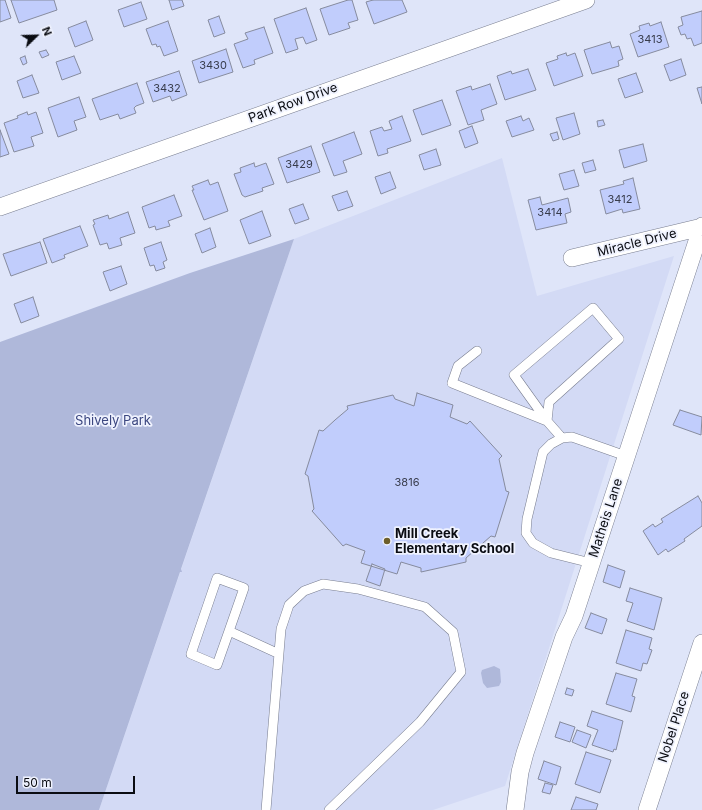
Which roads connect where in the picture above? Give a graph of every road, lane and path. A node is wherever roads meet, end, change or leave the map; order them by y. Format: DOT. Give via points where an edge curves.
graph roads {
  1 [pos="586,0"];
  2 [pos="0,207"];
  3 [pos="702,226"];
  4 [pos="572,258"];
  5 [pos="477,351"];
  6 [pos="547,421"];
  7 [pos="562,438"];
  8 [pos="626,456"];
  9 [pos="590,563"];
  10 [pos="229,631"];
  11 [pos="702,643"];
  12 [pos="277,653"];
  13 [pos="266,810"];
  14 [pos="329,810"];
  15 [pos="515,810"];
  16 [pos="647,810"];
  1 -- 2 [label="street, Park Row Drive"];
  3 -- 4 [label="street, Miracle Drive"];
  3 -- 8 [label="street, Matheis Lane"];
  5 -- 6 [label="lane" via="458,366 452,383"];
  6 -- 6 [label="lane" via="549,402 619,339 593,308 514,375"];
  6 -- 7 [label="lane"];
  7 -- 8 [label="lane" via="572,436"];
  7 -- 9 [label="lane" via="543,452 526,532 533,543 551,553"];
  8 -- 9 [label="street, Matheis Lane"];
  9 -- 15 [label="street, Matheis Lane" via="574,616 564,637 525,753"];
  10 -- 10 [label="lane" via="244,588 217,578 191,654 217,665"];
  10 -- 12 [label="lane"];
  11 -- 16 [label="street, Nobel Place"];
  12 -- 13 [label="lane"];
  12 -- 14 [label="lane" via="289,605 304,591 323,584 358,589 425,607 453,632 461,672 420,722"];
}
